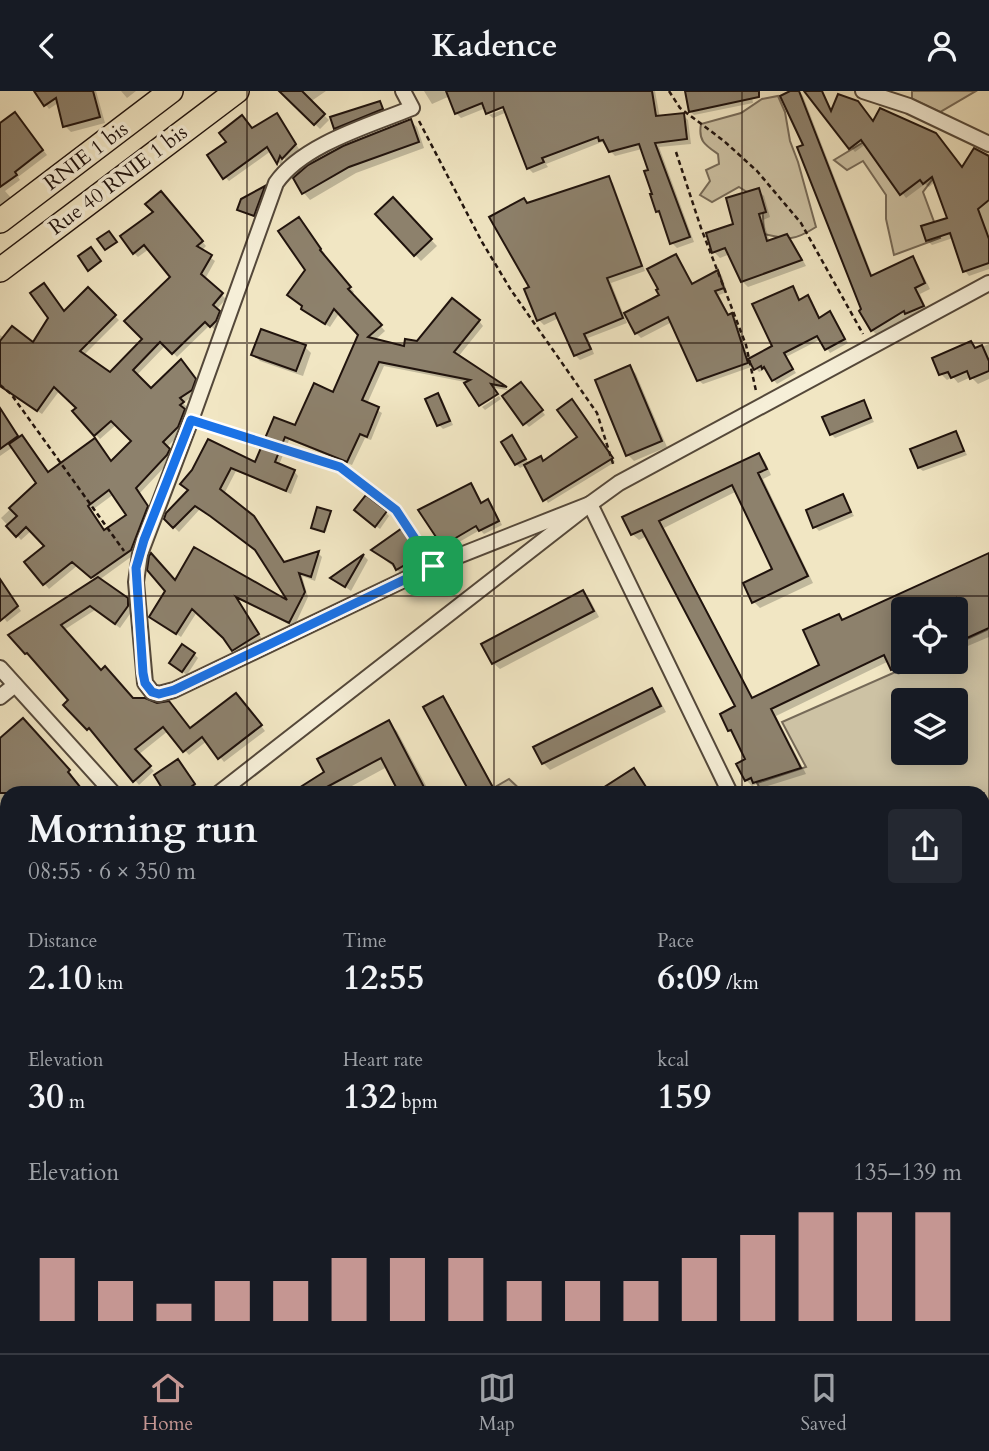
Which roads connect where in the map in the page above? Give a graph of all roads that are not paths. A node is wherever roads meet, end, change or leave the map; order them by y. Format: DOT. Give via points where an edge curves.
graph roads {
  1 [pos="171,91"];
  2 [pos="237,91"];
  3 [pos="403,91"];
  4 [pos="863,91"];
  5 [pos="989,144"];
  6 [pos="0,221"];
  7 [pos="0,270"];
  8 [pos="989,283"];
  9 [pos="590,504"];
  10 [pos="0,668"];
  11 [pos="15,685"];
  12 [pos="0,697"];
  13 [pos="107,786"];
  14 [pos="228,786"];
  15 [pos="727,786"];
  1 -- 6 [label="main road, RNIE 1 bis"];
  2 -- 7 [label="main road, Rue 40 RNIE 1 bis"];
  3 -- 9 [label="street" via="412,108 306,156 283,173 272,192 136,568 145,683 159,694 174,690 433,566"];
  4 -- 5 [label="street" via="909,106"];
  8 -- 9 [label="street" via="619,483"];
  9 -- 14 [label="street"];
  9 -- 15 [label="street"];
  10 -- 11 [label="street"];
  11 -- 12 [label="street"];
  11 -- 13 [label="street"];
}
